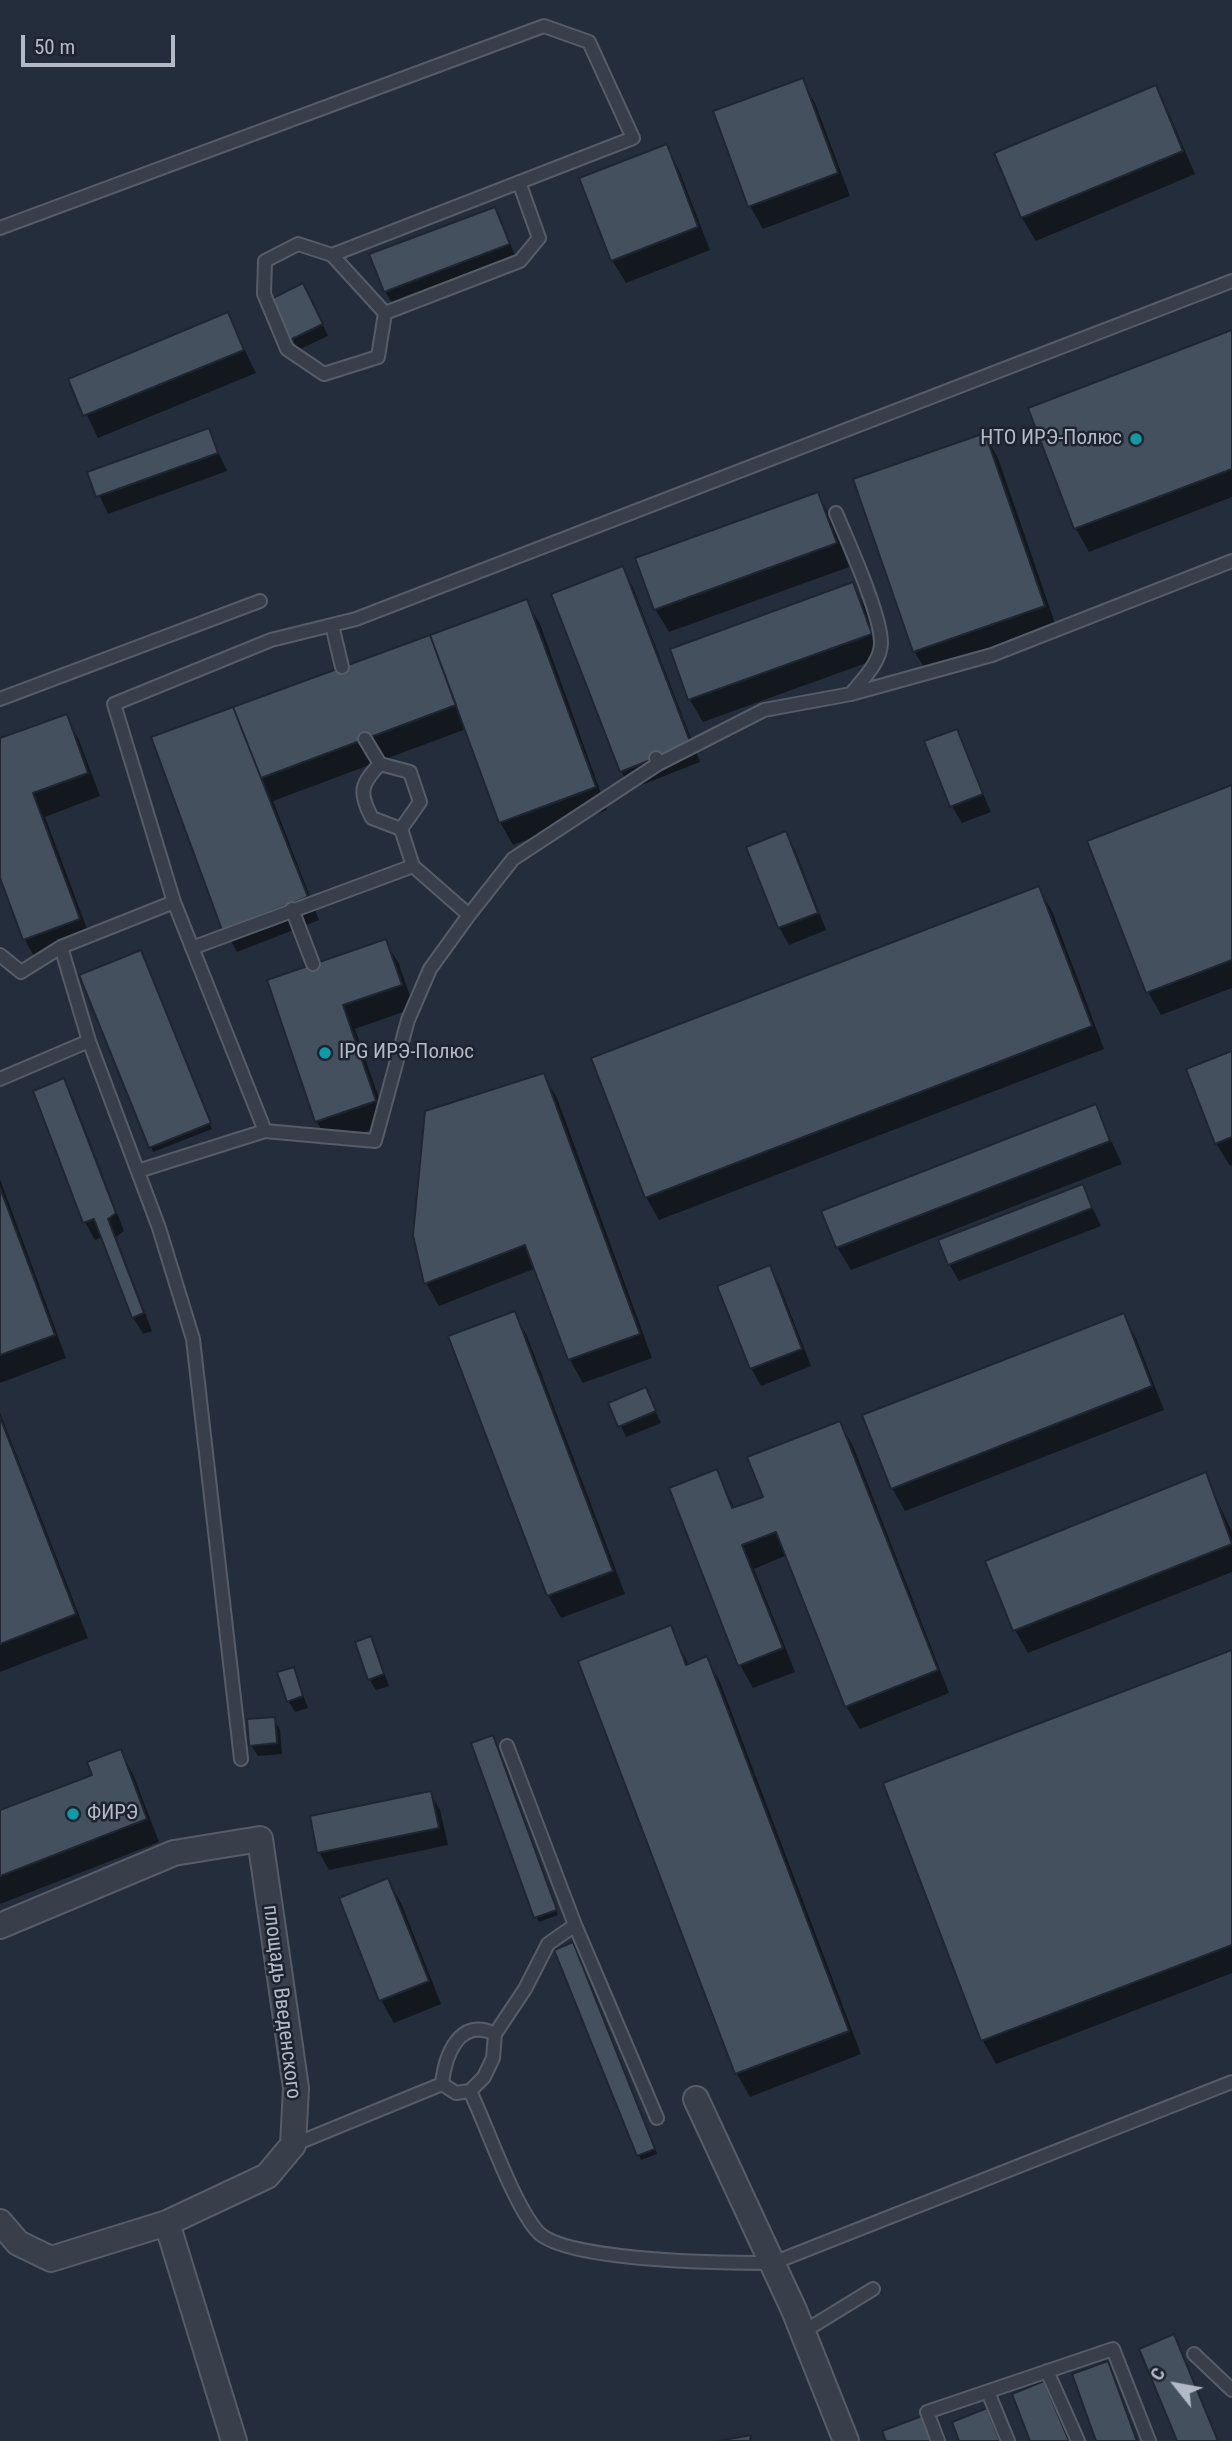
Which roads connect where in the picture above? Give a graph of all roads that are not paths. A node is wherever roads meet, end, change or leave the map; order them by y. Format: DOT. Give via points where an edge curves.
graph roads {
  1 [pos="520,182"];
  2 [pos="0,228"];
  3 [pos="332,255"];
  4 [pos="1232,281"];
  5 [pos="385,313"];
  6 [pos="836,513"];
  7 [pos="1232,561"];
  8 [pos="260,601"];
  9 [pos="332,625"];
  10 [pos="342,667"];
  11 [pos="851,694"];
  12 [pos="0,699"];
  13 [pos="365,739"];
  14 [pos="380,764"];
  15 [pos="401,829"];
  16 [pos="413,866"];
  17 [pos="174,902"];
  18 [pos="292,909"];
  19 [pos="469,915"];
  20 [pos="61,947"];
  21 [pos="192,948"];
  22 [pos="0,955"];
  23 [pos="313,964"];
  24 [pos="89,1041"];
  25 [pos="0,1079"];
  26 [pos="265,1131"];
  27 [pos="138,1171"];
  28 [pos="507,1746"];
  29 [pos="241,1759"];
  30 [pos="575,1925"];
  31 [pos="0,1926"];
  32 [pos="495,2034"];
  33 [pos="1232,2082"];
  34 [pos="442,2084"];
  35 [pos="470,2091"];
  36 [pos="696,2099"];
  37 [pos="657,2118"];
  38 [pos="293,2145"];
  39 [pos="0,2222"];
  40 [pos="167,2223"];
  41 [pos="773,2263"];
  42 [pos="873,2288"];
  43 [pos="803,2332"];
  44 [pos="1194,2354"];
  45 [pos="1048,2371"];
  46 [pos="1232,2390"];
  47 [pos="988,2392"];
  48 [pos="234,2441"];
  49 [pos="846,2441"];
  50 [pos="938,2441"];
  51 [pos="1008,2441"];
  52 [pos="1078,2441"];
  53 [pos="1149,2441"];
  1 -- 2 [label="lane" via="633,138 589,42 544,26"];
  1 -- 3 [label="lane"];
  1 -- 5 [label="lane" via="539,238 520,261"];
  3 -- 5 [label="lane"];
  3 -- 5 [label="lane" via="298,244 265,261 264,294 286,349 324,374 377,357"];
  4 -- 9 [label="lane"];
  6 -- 11 [label="lane" via="872,605 881,643 874,664"];
  7 -- 11 [label="lane" via="992,655"];
  8 -- 12 [label="lane"];
  9 -- 10 [label="lane"];
  9 -- 17 [label="lane" via="271,639 114,704"];
  11 -- 19 [label="lane" via="764,710 657,761 513,859"];
  13 -- 14 [label="lane"];
  14 -- 15 [label="lane" via="364,781 363,801 372,818"];
  14 -- 15 [label="lane" via="410,772 420,802"];
  15 -- 16 [label="lane"];
  16 -- 18 [label="lane"];
  16 -- 19 [label="lane"];
  17 -- 20 [label="lane"];
  17 -- 21 [label="lane"];
  18 -- 21 [label="lane"];
  18 -- 23 [label="lane"];
  19 -- 26 [label="lane" via="430,969 408,1020 375,1141"];
  20 -- 22 [label="lane" via="21,972"];
  20 -- 24 [label="lane"];
  21 -- 26 [label="lane"];
  24 -- 25 [label="lane"];
  24 -- 27 [label="lane"];
  26 -- 27 [label="lane"];
  27 -- 29 [label="lane" via="193,1339"];
  28 -- 30 [label="lane"];
  30 -- 32 [label="lane" via="548,1944"];
  30 -- 37 [label="lane"];
  31 -- 38 [label="street, площадь Введенского" via="174,1853 260,1839 296,2088"];
  32 -- 34 [label="lane" via="484,2028 471,2030 456,2042 445,2059"];
  32 -- 35 [label="lane" via="493,2058"];
  33 -- 41 [label="lane"];
  34 -- 35 [label="lane" via="456,2093"];
  34 -- 38 [label="lane"];
  35 -- 41 [label="lane" via="538,2233 558,2244 611,2254"];
  36 -- 41 [label="street"];
  38 -- 40 [label="street" via="267,2176"];
  39 -- 40 [label="street" via="18,2243 51,2259"];
  40 -- 48 [label="street"];
  41 -- 43 [label="street"];
  42 -- 43 [label="lane"];
  43 -- 49 [label="street"];
  44 -- 46 [label="lane"];
  45 -- 47 [label="lane"];
  45 -- 52 [label="lane"];
  45 -- 53 [label="lane" via="1113,2349"];
  47 -- 50 [label="lane" via="927,2412"];
  47 -- 51 [label="lane"];
}
